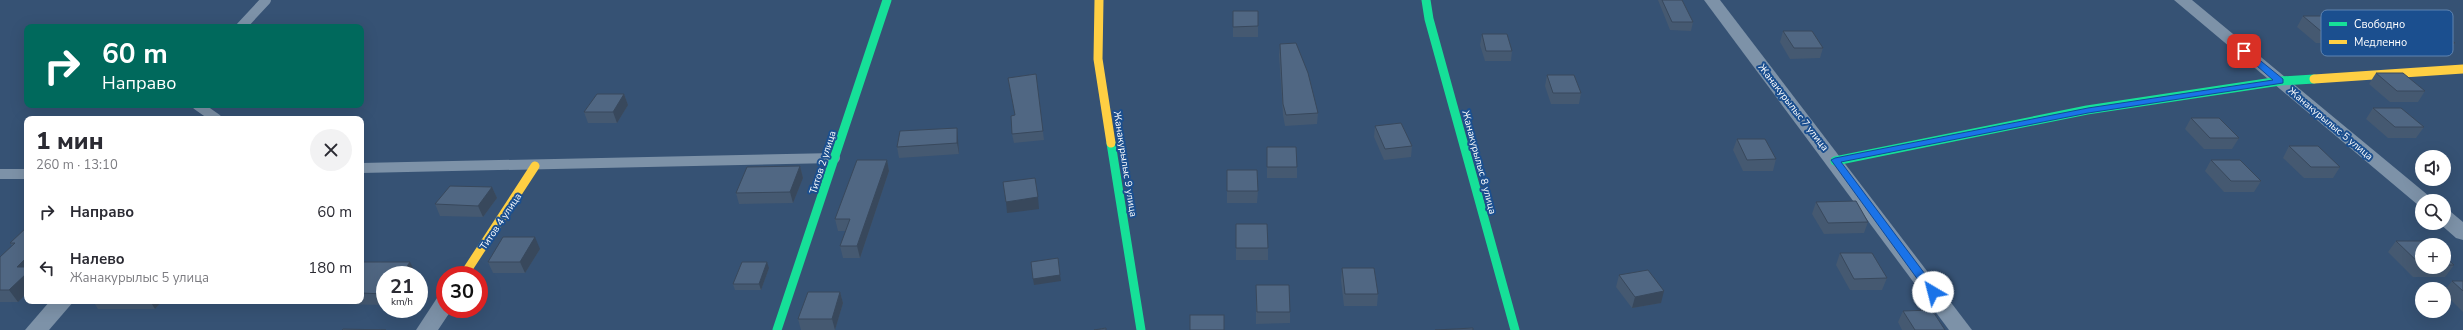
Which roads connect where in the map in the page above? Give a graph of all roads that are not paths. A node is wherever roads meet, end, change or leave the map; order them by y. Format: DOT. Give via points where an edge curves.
graph roads {
  1 [pos="266,0"];
  2 [pos="887,0"];
  3 [pos="1099,0"];
  4 [pos="1426,0"];
  5 [pos="1712,0"];
  6 [pos="2182,0"];
  7 [pos="244,24"];
  8 [pos="2463,69"];
  9 [pos="2280,81"];
  10 [pos="202,108"];
  11 [pos="213,116"];
  12 [pos="835,158"];
  13 [pos="1835,160"];
  14 [pos="536,166"];
  15 [pos="364,168"];
  16 [pos="0,174"];
  17 [pos="24,174"];
  18 [pos="2417,194"];
  19 [pos="2451,223"];
  20 [pos="2463,233"];
  21 [pos="470,266"];
  22 [pos="60,304"];
  23 [pos="436,316"];
  24 [pos="36,330"];
  25 [pos="427,330"];
  26 [pos="777,330"];
  27 [pos="1141,330"];
  28 [pos="1515,330"];
  29 [pos="1961,330"];
  1 -- 7 [label="lane"];
  2 -- 12 [label="street, Титов 2 улица"];
  3 -- 27 [label="street, Жанакурылыс 9 улица" via="1098,59"];
  4 -- 28 [label="street, Жанакурылыс 8 улица" via="1429,19"];
  5 -- 13 [label="street, Жанакурылыс 7 улица"];
  6 -- 9 [label="street, Жанакурылыс 5 улица"];
  8 -- 9 [label="street"];
  9 -- 13 [label="street" via="2088,110"];
  9 -- 18 [label="street, Жанакурылыс 5 улица"];
  10 -- 11 [label="lane"];
  12 -- 14 [label="lane"];
  12 -- 26 [label="street, Титов 2 улица"];
  13 -- 29 [label="street, Жанакурылыс 7 улица"];
  14 -- 15 [label="lane"];
  14 -- 21 [label="street, Титов 4 улица"];
  16 -- 17 [label="lane"];
  19 -- 20 [label="street"];
  22 -- 24 [label="street"];
  23 -- 25 [label="street"];
}
